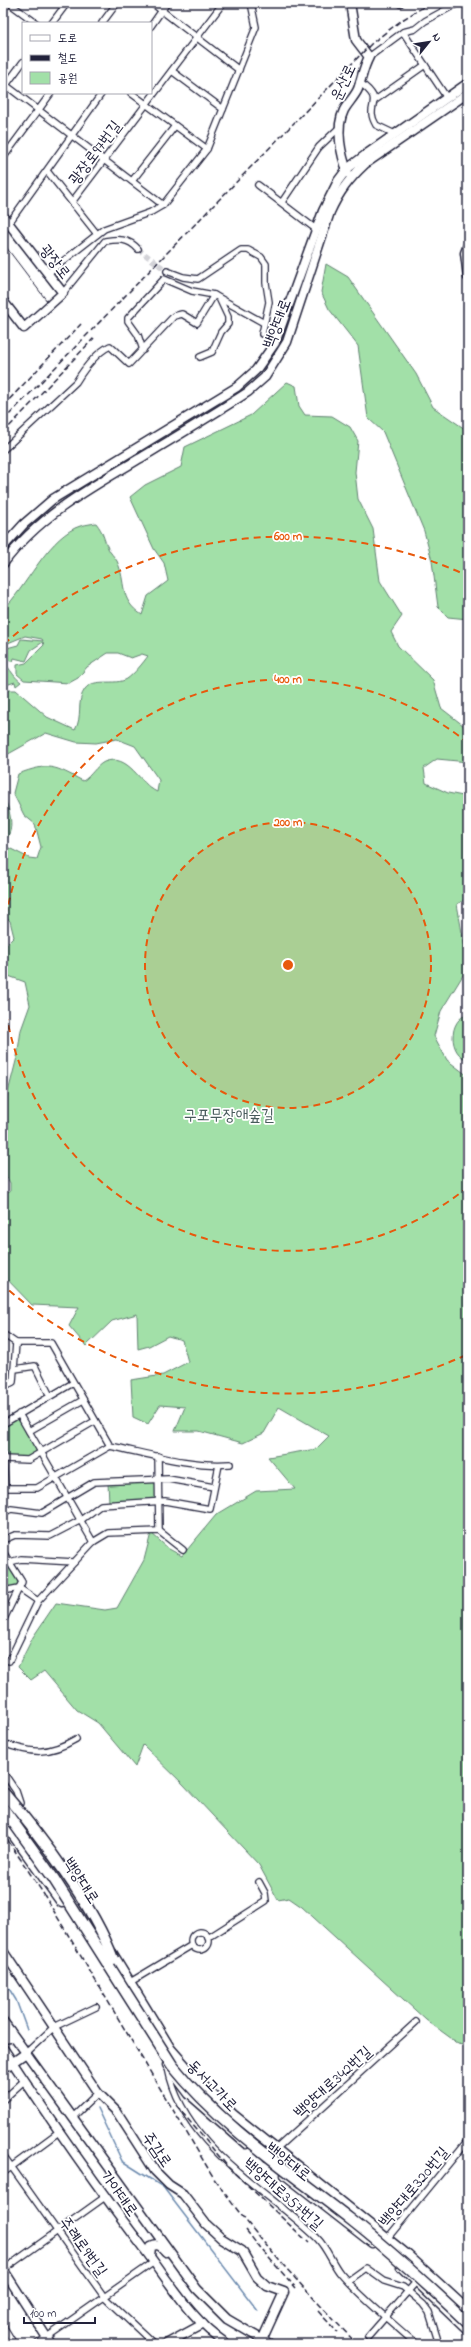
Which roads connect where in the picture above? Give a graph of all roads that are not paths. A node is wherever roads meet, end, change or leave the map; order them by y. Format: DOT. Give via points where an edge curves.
graph roads {
  1 [pos="9,3"];
  2 [pos="66,3"];
  3 [pos="117,3"];
  4 [pos="152,3"];
  5 [pos="167,3"];
  6 [pos="223,3"];
  7 [pos="251,3"];
  8 [pos="350,3"];
  9 [pos="458,3"];
  10 [pos="162,10"];
  11 [pos="35,22"];
  12 [pos="53,22"];
  13 [pos="103,22"];
  14 [pos="152,25"];
  15 [pos="403,32"];
  16 [pos="197,37"];
  17 [pos="369,57"];
  18 [pos="22,63"];
  19 [pos="425,65"];
  20 [pos="172,70"];
  21 [pos="239,70"];
  22 [pos="359,82"];
  23 [pos="468,83"];
  24 [pos="4,86"];
  25 [pos="50,94"];
  26 [pos="101,94"];
  27 [pos="132,94"];
  28 [pos="468,94"];
  29 [pos="447,98"];
  30 [pos="374,101"];
  31 [pos="146,104"];
  32 [pos="223,109"];
  33 [pos="38,110"];
  34 [pos="175,126"];
  35 [pos="340,127"];
  36 [pos="395,134"];
  37 [pos="72,135"];
  38 [pos="207,149"];
  39 [pos="3,158"];
  40 [pos="104,160"];
  41 [pos="347,169"];
  42 [pos="47,171"];
  43 [pos="350,178"];
  44 [pos="132,181"];
  45 [pos="258,185"];
  46 [pos="72,202"];
  47 [pos="282,202"];
  48 [pos="163,205"];
  49 [pos="3,216"];
  50 [pos="9,223"];
  51 [pos="317,230"];
  52 [pos="97,234"];
  53 [pos="468,245"];
  54 [pos="138,249"];
  55 [pos="167,271"];
  56 [pos="48,274"];
  57 [pos="468,277"];
  58 [pos="63,293"];
  59 [pos="214,295"];
  60 [pos="4,306"];
  61 [pos="264,323"];
  62 [pos="262,334"];
  63 [pos="143,350"];
  64 [pos="200,357"];
  65 [pos="3,450"];
  66 [pos="3,547"];
  67 [pos="3,564"];
  68 [pos="3,1334"];
  69 [pos="16,1343"];
  70 [pos="15,1369"];
  71 [pos="73,1383"];
  72 [pos="3,1387"];
  73 [pos="50,1396"];
  74 [pos="83,1400"];
  75 [pos="19,1414"];
  76 [pos="95,1421"];
  77 [pos="3,1424"];
  78 [pos="29,1431"];
  79 [pos="110,1446"];
  80 [pos="42,1452"];
  81 [pos="158,1456"];
  82 [pos="4,1457"];
  83 [pos="230,1464"];
  84 [pos="219,1465"];
  85 [pos="56,1478"];
  86 [pos="158,1480"];
  87 [pos="214,1487"];
  88 [pos="4,1488"];
  89 [pos="69,1499"];
  90 [pos="159,1502"];
  91 [pos="3,1513"];
  92 [pos="80,1520"];
  93 [pos="159,1531"];
  94 [pos="3,1540"];
  95 [pos="93,1542"];
  96 [pos="183,1550"];
  97 [pos="3,1552"];
  98 [pos="10,1562"];
  99 [pos="74,1562"];
  100 [pos="19,1588"];
  101 [pos="3,1591"];
  102 [pos="38,1601"];
  103 [pos="3,1621"];
  104 [pos="3,1659"];
  105 [pos="76,1739"];
  106 [pos="3,1743"];
  107 [pos="3,1772"];
  108 [pos="3,1792"];
  109 [pos="3,1799"];
  110 [pos="3,1808"];
  111 [pos="16,1812"];
  112 [pos="3,1813"];
  113 [pos="3,1820"];
  114 [pos="259,1882"];
  115 [pos="208,1938"];
  116 [pos="192,1945"];
  117 [pos="3,1951"];
  118 [pos="113,1958"];
  119 [pos="130,1983"];
  120 [pos="120,1989"];
  121 [pos="96,2007"];
  122 [pos="142,2016"];
  123 [pos="3,2021"];
  124 [pos="416,2022"];
  125 [pos="54,2027"];
  126 [pos="10,2031"];
  127 [pos="3,2039"];
  128 [pos="3,2048"];
  129 [pos="26,2053"];
  130 [pos="13,2062"];
  131 [pos="168,2068"];
  132 [pos="3,2069"];
  133 [pos="25,2080"];
  134 [pos="98,2092"];
  135 [pos="3,2100"];
  136 [pos="72,2118"];
  137 [pos="60,2131"];
  138 [pos="468,2140"];
  139 [pos="276,2149"];
  140 [pos="3,2155"];
  141 [pos="264,2159"];
  142 [pos="12,2167"];
  143 [pos="3,2173"];
  144 [pos="105,2197"];
  145 [pos="58,2231"];
  146 [pos="388,2238"];
  147 [pos="379,2248"];
  148 [pos="152,2259"];
  149 [pos="3,2270"];
  150 [pos="184,2271"];
  151 [pos="348,2281"];
  152 [pos="416,2282"];
  153 [pos="408,2291"];
  154 [pos="106,2298"];
  155 [pos="468,2310"];
  156 [pos="385,2315"];
  157 [pos="468,2315"];
  158 [pos="468,2323"];
  159 [pos="203,2324"];
  160 [pos="3,2326"];
  161 [pos="468,2331"];
  162 [pos="368,2337"];
  163 [pos="262,2340"];
  164 [pos="49,2341"];
  165 [pos="14,2344"];
  166 [pos="37,2344"];
  167 [pos="154,2344"];
  168 [pos="166,2344"];
  169 [pos="227,2344"];
  170 [pos="270,2344"];
  171 [pos="416,2344"];
  172 [pos="439,2344"];
  1 -- 11 [label="street"];
  2 -- 12 [label="street"];
  3 -- 13 [label="street"];
  4 -- 10 [label="street"];
  5 -- 10 [label="street"];
  6 -- 16 [label="street, 광장로97번길"];
  7 -- 21 [label="street" via="256,27"];
  8 -- 17 [label="main road, 운산로" via="356,40"];
  9 -- 15 [label="street" via="415,29"];
  10 -- 14 [label="street"];
  10 -- 16 [label="street"];
  15 -- 17 [label="street"];
  15 -- 19 [label="street"];
  16 -- 20 [label="street, 광장로97번길"];
  16 -- 21 [label="street"];
  17 -- 22 [label="main road, 운산로"];
  18 -- 24 [label="street"];
  19 -- 29 [label="street"];
  19 -- 30 [label="street"];
  20 -- 31 [label="street, 광장로97번길"];
  20 -- 32 [label="street"];
  21 -- 32 [label="street"];
  22 -- 30 [label="street" via="372,91"];
  22 -- 35 [label="main road, 운산로" via="358,90 344,112"];
  23 -- 29 [label="main road, 백양대로"];
  24 -- 33 [label="street"];
  25 -- 33 [label="street"];
  26 -- 37 [label="street"];
  27 -- 31 [label="street"];
  28 -- 43 [label="main road, 백양대로" via="366,164"];
  29 -- 36 [label="main road, 백양대로"];
  30 -- 36 [label="street" via="372,115 376,125"];
  31 -- 34 [label="street"];
  31 -- 40 [label="street, 광장로97번길"];
  32 -- 38 [label="street"];
  33 -- 37 [label="street"];
  33 -- 39 [label="street"];
  34 -- 38 [label="street"];
  34 -- 44 [label="street"];
  35 -- 41 [label="main road, 운산로"];
  35 -- 47 [label="street" via="319,147"];
  36 -- 41 [label="main road, 백양대로"];
  37 -- 40 [label="street"];
  37 -- 42 [label="street"];
  38 -- 48 [label="street"];
  40 -- 44 [label="street"];
  40 -- 46 [label="street, 광장로97번길"];
  41 -- 43 [label="main road, 운산로"];
  41 -- 51 [label="main road, 백양대로" via="330,192"];
  42 -- 46 [label="street"];
  42 -- 50 [label="street"];
  43 -- 67 [label="main road, 백양대로" via="338,194 330,212 287,342 265,377 248,392 55,512 25,538"];
  44 -- 48 [label="street"];
  45 -- 47 [label="street"];
  46 -- 52 [label="street"];
  47 -- 51 [label="street"];
  48 -- 52 [label="street" via="151,212 111,225"];
  49 -- 50 [label="main road, 광장로"];
  50 -- 56 [label="main road, 광장로"];
  51 -- 66 [label="main road, 백양대로" via="275,343 256,370 237,387 53,499 24,524"];
  52 -- 56 [label="street"];
  53 -- 57 [label="main road" via="464,253"];
  54 -- 58 [label="street" via="131,242 121,239 105,242"];
  55 -- 61 [label="street" via="198,279 241,250 248,250 261,257 266,264 269,298"];
  56 -- 58 [label="main road, 광장로"];
  58 -- 60 [label="main road, 광장로" via="24,328"];
  59 -- 61 [label="street"];
  59 -- 63 [label="street" via="197,323 182,314 174,316"];
  59 -- 63 [label="street" via="192,291 164,279 128,318"];
  59 -- 64 [label="street" via="225,308 228,324 221,332 212,352"];
  61 -- 62 [label="street"];
  63 -- 65 [label="street" via="129,364 110,346 104,349 76,382"];
  68 -- 69 [label="street"];
  69 -- 70 [label="street"];
  69 -- 71 [label="street" via="51,1344"];
  70 -- 72 [label="street" via="13,1382"];
  70 -- 73 [label="street" via="35,1366"];
  71 -- 73 [label="street"];
  71 -- 74 [label="street"];
  73 -- 75 [label="street"];
  74 -- 76 [label="street"];
  74 -- 78 [label="street"];
  75 -- 77 [label="street"];
  75 -- 78 [label="street"];
  76 -- 79 [label="street"];
  76 -- 80 [label="street"];
  78 -- 80 [label="street"];
  79 -- 81 [label="street"];
  79 -- 85 [label="street"];
  80 -- 82 [label="street" via="28,1460"];
  80 -- 85 [label="street"];
  81 -- 84 [label="street"];
  81 -- 86 [label="street"];
  82 -- 88 [label="street"];
  83 -- 84 [label="street"];
  84 -- 87 [label="street"];
  85 -- 88 [label="street" via="37,1488"];
  85 -- 89 [label="street"];
  86 -- 87 [label="street" via="168,1479"];
  86 -- 89 [label="street" via="94,1482"];
  86 -- 90 [label="street"];
  87 -- 90 [label="street" via="210,1509"];
  89 -- 91 [label="street" via="42,1513 11,1509"];
  89 -- 92 [label="street"];
  90 -- 92 [label="street" via="101,1505"];
  90 -- 93 [label="street"];
  92 -- 94 [label="street" via="50,1536 15,1535"];
  92 -- 95 [label="street"];
  93 -- 95 [label="street" via="108,1533"];
  93 -- 96 [label="street"];
  95 -- 99 [label="street"];
  97 -- 98 [label="street"];
  98 -- 99 [label="street" via="21,1559"];
  98 -- 100 [label="street" via="22,1582"];
  99 -- 102 [label="street"];
  100 -- 101 [label="street"];
  100 -- 102 [label="street"];
  100 -- 103 [label="street"];
  102 -- 104 [label="street" via="8,1662"];
  105 -- 106 [label="street" via="62,1747 44,1752 30,1751"];
  107 -- 111 [label="street" via="16,1791 20,1803"];
  108 -- 118 [label="highway, bridge" via="22,1814 77,1893 105,1937"];
  109 -- 111 [label="main road, 백양대로"];
  109 -- 118 [label="highway, 동서고가로, bridge"];
  110 -- 122 [label="highway, 동서고가로, bridge" via="54,1879"];
  111 -- 119 [label="main road, 백양대로" via="70,1885"];
  112 -- 120 [label="main road, 백양대로" via="54,1884"];
  113 -- 122 [label="highway, bridge" via="131,2004"];
  114 -- 115 [label="street" via="266,1901"];
  115 -- 116 [label="street" via="204,1949 199,1950"];
  115 -- 116 [label="street" via="201,1932 195,1934"];
  116 -- 119 [label="street"];
  117 -- 125 [label="main road, 주감로"];
  118 -- 157 [label="highway, 동서고가로" via="178,2063 210,2100 402,2254"];
  119 -- 120 [label="street"];
  119 -- 139 [label="main road, 백양대로" via="187,2069 233,2114"];
  120 -- 131 [label="main road, 백양대로"];
  121 -- 125 [label="street"];
  122 -- 158 [label="highway, 동서고가로, bridge" via="172,2065 207,2105 399,2259"];
  123 -- 126 [label="main road, 가야대로"];
  124 -- 139 [label="street, 백양대로342번길"];
  125 -- 129 [label="street"];
  125 -- 134 [label="main road, 주감로"];
  126 -- 127 [label="main road" via="10,2038"];
  126 -- 129 [label="main road, 가야대로"];
  128 -- 130 [label="main road, 가야대로"];
  129 -- 130 [label="main road"];
  129 -- 136 [label="main road, 가야대로"];
  130 -- 132 [label="main road"];
  130 -- 133 [label="main road, 가야대로"];
  131 -- 141 [label="main road, 백양대로" via="206,2111"];
  131 -- 151 [label="street, 백양대로357번길" via="172,2086 188,2116 212,2148 318,2240"];
  133 -- 135 [label="street"];
  133 -- 137 [label="main road, 가야대로"];
  134 -- 136 [label="street"];
  134 -- 163 [label="main road, 주감로" via="116,2112 155,2171 168,2185 182,2194 221,2238 242,2251 256,2277 267,2286 284,2292"];
  136 -- 150 [label="main road, 가야대로"];
  137 -- 142 [label="street"];
  137 -- 144 [label="main road, 가야대로"];
  138 -- 146 [label="street, 백양대로320번길"];
  139 -- 141 [label="street, 백양대로342번길"];
  139 -- 146 [label="main road, 백양대로"];
  140 -- 142 [label="street, 주례로9번길"];
  141 -- 147 [label="main road, 백양대로"];
  142 -- 143 [label="street"];
  142 -- 145 [label="street, 주례로9번길"];
  144 -- 145 [label="street"];
  144 -- 148 [label="main road, 가야대로"];
  145 -- 149 [label="street"];
  145 -- 154 [label="street, 주례로9번길"];
  146 -- 147 [label="street, 백양대로320번길"];
  146 -- 155 [label="main road, 백양대로"];
  147 -- 152 [label="main road, 백양대로"];
  148 -- 150 [label="main road" via="151,2247 158,2245"];
  148 -- 154 [label="street"];
  148 -- 159 [label="main road, 가야대로"];
  149 -- 164 [label="main road"];
  150 -- 163 [label="main road, 가야대로" via="211,2305 227,2319"];
  151 -- 153 [label="street" via="366,2268 384,2281"];
  151 -- 156 [label="street, 백양대로357번길"];
  152 -- 153 [label="street"];
  152 -- 161 [label="main road, 백양대로"];
  153 -- 156 [label="street"];
  153 -- 172 [label="street" via="428,2312"];
  154 -- 164 [label="street"];
  154 -- 167 [label="street, 주례로9번길"];
  156 -- 162 [label="street"];
  156 -- 171 [label="street, 백양대로357번길"];
  159 -- 168 [label="main road"];
  159 -- 169 [label="main road, 가야대로"];
  160 -- 165 [label="street"];
  163 -- 170 [label="main road, 가야대로"];
  164 -- 166 [label="street"];
}
